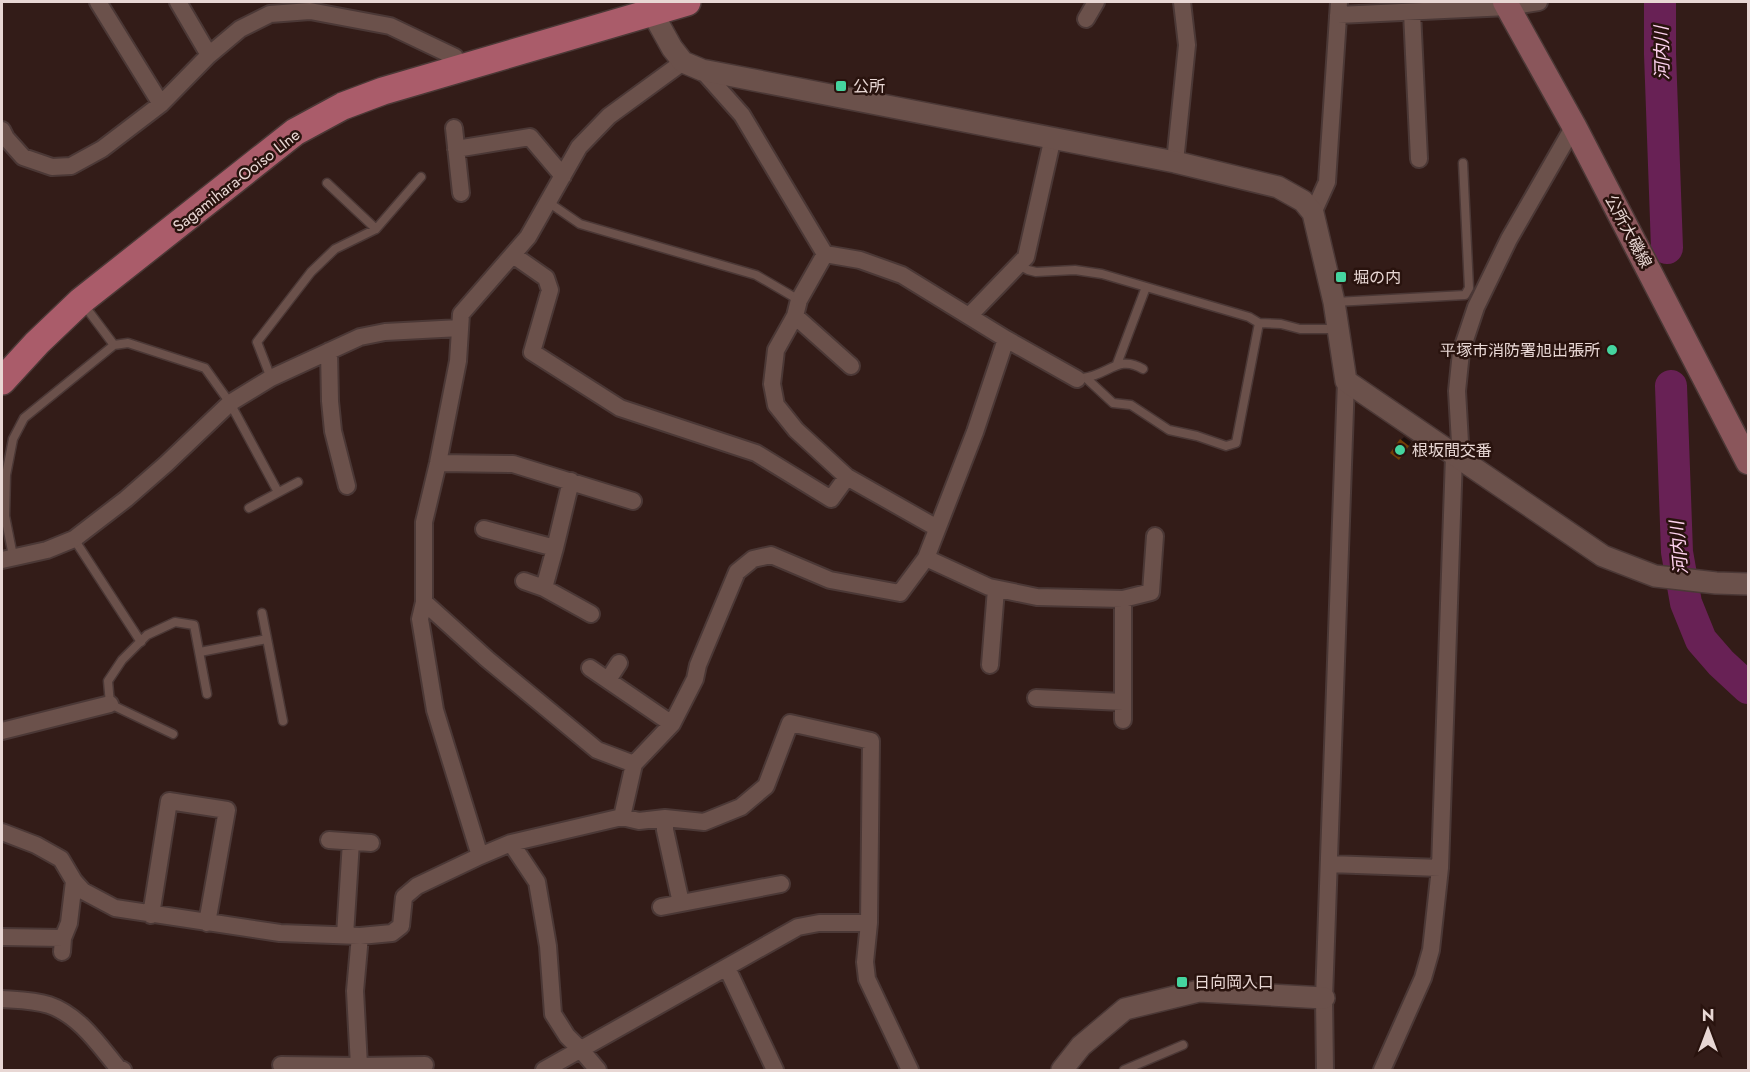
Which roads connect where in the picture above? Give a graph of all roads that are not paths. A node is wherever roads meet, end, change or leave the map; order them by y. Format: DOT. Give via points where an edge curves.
graph roads {
  1 [pos="98,2"];
  2 [pos="178,2"];
  3 [pos="686,2"];
  4 [pos="1096,2"];
  5 [pos="1182,2"];
  6 [pos="1539,2"];
  7 [pos="1507,4"];
  8 [pos="310,6"];
  9 [pos="651,7"];
  10 [pos="1338,8"];
  11 [pos="1412,12"];
  12 [pos="1086,19"];
  13 [pos="209,55"];
  14 [pos="693,66"];
  15 [pos="459,67"];
  16 [pos="161,104"];
  17 [pos="1574,126"];
  18 [pos="454,128"];
  19 [pos="2,130"];
  20 [pos="1053,137"];
  21 [pos="456,148"];
  22 [pos="1419,159"];
  23 [pos="1175,162"];
  24 [pos="1463,163"];
  25 [pos="563,176"];
  26 [pos="421,177"];
  27 [pos="327,183"];
  28 [pos="461,193"];
  29 [pos="548,202"];
  30 [pos="1313,213"];
  31 [pos="376,229"];
  32 [pos="825,254"];
  33 [pos="513,255"];
  34 [pos="1018,265"];
  35 [pos="1146,287"];
  36 [pos="81,301"];
  37 [pos="1334,302"];
  38 [pos="797,308"];
  39 [pos="969,316"];
  40 [pos="1259,323"];
  41 [pos="460,328"];
  42 [pos="1338,329"];
  43 [pos="1006,339"];
  44 [pos="114,345"];
  45 [pos="329,351"];
  46 [pos="1117,363"];
  47 [pos="851,366"];
  48 [pos="1143,369"];
  49 [pos="271,378"];
  50 [pos="1082,378"];
  51 [pos="2,381"];
  52 [pos="1346,381"];
  53 [pos="230,403"];
  54 [pos="1457,458"];
  55 [pos="438,462"];
  56 [pos="1749,462"];
  57 [pos="847,477"];
  58 [pos="571,481"];
  59 [pos="298,482"];
  60 [pos="347,486"];
  61 [pos="278,492"];
  62 [pos="633,501"];
  63 [pos="249,508"];
  64 [pos="484,528"];
  65 [pos="938,528"];
  66 [pos="1155,536"];
  67 [pos="74,539"];
  68 [pos="555,548"];
  69 [pos="7,558"];
  70 [pos="926,558"];
  71 [pos="524,581"];
  72 [pos="1749,584"];
  73 [pos="544,588"];
  74 [pos="996,589"];
  75 [pos="1123,600"];
  76 [pos="424,602"];
  77 [pos="262,613"];
  78 [pos="591,614"];
  79 [pos="267,639"];
  80 [pos="141,642"];
  81 [pos="200,652"];
  82 [pos="619,663"];
  83 [pos="990,665"];
  84 [pos="590,668"];
  85 [pos="608,680"];
  86 [pos="207,694"];
  87 [pos="1036,698"];
  88 [pos="1123,702"];
  89 [pos="110,704"];
  90 [pos="1123,720"];
  91 [pos="283,721"];
  92 [pos="672,724"];
  93 [pos="2,731"];
  94 [pos="173,734"];
  95 [pos="634,764"];
  96 [pos="622,817"];
  97 [pos="665,818"];
  98 [pos="2,832"];
  99 [pos="329,840"];
  100 [pos="351,842"];
  101 [pos="371,843"];
  102 [pos="511,843"];
  103 [pos="480,856"];
  104 [pos="1329,864"];
  105 [pos="1440,868"];
  106 [pos="74,881"];
  107 [pos="781,884"];
  108 [pos="681,903"];
  109 [pos="661,907"];
  110 [pos="151,915"];
  111 [pos="207,923"];
  112 [pos="869,923"];
  113 [pos="352,935"];
  114 [pos="2,937"];
  115 [pos="727,968"];
  116 [pos="1324,998"];
  117 [pos="2,999"];
  118 [pos="1183,1045"];
  119 [pos="581,1050"];
  120 [pos="281,1065"];
  121 [pos="425,1065"];
  122 [pos="359,1066"];
  123 [pos="123,1071"];
  124 [pos="544,1071"];
  125 [pos="598,1071"];
  126 [pos="775,1071"];
  127 [pos="910,1071"];
  128 [pos="1062,1071"];
  129 [pos="1124,1071"];
  130 [pos="1325,1071"];
  131 [pos="1382,1071"];
  1 -- 16 [label="street"];
  2 -- 13 [label="street"];
  3 -- 9 [label="main road, Sagamihara-Ooiso LIne"];
  4 -- 12 [label="street"];
  5 -- 23 [label="street" via="1187,45"];
  6 -- 7 [label="street"];
  7 -- 11 [label="street"];
  7 -- 17 [label="main road, 公所大磯線"];
  8 -- 13 [label="street" via="270,14 240,28"];
  8 -- 15 [label="street" via="390,26 455,57"];
  9 -- 14 [label="street" via="672,48"];
  9 -- 15 [label="main road, Sagamihara-Ooiso LIne"];
  10 -- 11 [label="street"];
  10 -- 30 [label="street" via="1327,182"];
  11 -- 22 [label="street"];
  13 -- 16 [label="street"];
  14 -- 20 [label="street"];
  14 -- 25 [label="street" via="609,116 579,147"];
  14 -- 32 [label="street" via="742,115"];
  15 -- 36 [label="main road, Sagamihara-Ooiso LIne" via="343,106 294,132"];
  16 -- 19 [label="street" via="102,149 71,166 52,167 23,157"];
  17 -- 54 [label="street" via="1509,239 1476,307 1461,352"];
  17 -- 56 [label="main road, 公所大磯線"];
  18 -- 21 [label="street"];
  20 -- 23 [label="street"];
  20 -- 34 [label="street" via="1026,257"];
  21 -- 25 [label="street" via="530,137"];
  21 -- 28 [label="street"];
  23 -- 30 [label="street" via="1278,186 1303,201"];
  24 -- 37 [label="lane" via="1469,288 1465,295"];
  25 -- 29 [label="street"];
  26 -- 31 [label="lane"];
  27 -- 31 [label="lane"];
  29 -- 33 [label="street"];
  29 -- 38 [label="lane" via="580,224 756,275"];
  30 -- 37 [label="street"];
  31 -- 49 [label="lane" via="335,249 257,342"];
  32 -- 38 [label="street"];
  32 -- 39 [label="street" via="860,260 902,275"];
  33 -- 41 [label="street" via="461,314"];
  33 -- 57 [label="street" via="546,278 550,290 532,352 620,408 756,453 831,499"];
  34 -- 35 [label="lane" via="1036,272 1075,270 1102,274"];
  34 -- 39 [label="street"];
  35 -- 40 [label="lane"];
  35 -- 46 [label="lane"];
  36 -- 44 [label="lane"];
  36 -- 51 [label="main road, Sagamihara-Ooiso LIne"];
  37 -- 42 [label="street"];
  38 -- 47 [label="street"];
  38 -- 57 [label="street" via="776,350 772,384 776,405 796,430"];
  39 -- 43 [label="street"];
  40 -- 42 [label="lane"];
  40 -- 50 [label="lane" via="1236,443 1226,446 1169,429 1131,405 1113,403"];
  41 -- 45 [label="street" via="385,332 360,337"];
  41 -- 55 [label="street" via="458,361"];
  42 -- 52 [label="street"];
  43 -- 50 [label="street"];
  43 -- 65 [label="street"];
  44 -- 53 [label="lane" via="128,343 205,368"];
  44 -- 69 [label="lane" via="24,418 13,440 6,475"];
  45 -- 49 [label="street"];
  45 -- 60 [label="street" via="333,431"];
  46 -- 48 [label="lane" via="1133,363"];
  46 -- 50 [label="lane" via="1094,377"];
  49 -- 53 [label="street"];
  52 -- 54 [label="street"];
  52 -- 104 [label="street"];
  53 -- 61 [label="lane"];
  53 -- 67 [label="street" via="126,499"];
  54 -- 72 [label="street" via="1603,556 1655,576"];
  54 -- 105 [label="street"];
  55 -- 58 [label="street" via="513,464"];
  55 -- 76 [label="street" via="424,522"];
  57 -- 65 [label="street"];
  58 -- 62 [label="street"];
  58 -- 68 [label="street"];
  59 -- 61 [label="lane"];
  61 -- 63 [label="lane"];
  64 -- 68 [label="street"];
  65 -- 70 [label="street"];
  66 -- 75 [label="street" via="1151,592"];
  67 -- 69 [label="street" via="47,550"];
  67 -- 80 [label="lane"];
  68 -- 73 [label="street"];
  70 -- 74 [label="street"];
  70 -- 92 [label="street" via="900,593 830,580 771,555 753,559 737,572 695,679"];
  71 -- 73 [label="street"];
  73 -- 78 [label="street"];
  74 -- 75 [label="street" via="1037,597"];
  74 -- 83 [label="street"];
  75 -- 88 [label="street"];
  76 -- 95 [label="street" via="597,750"];
  76 -- 103 [label="street" via="420,619 435,710"];
  77 -- 79 [label="lane"];
  79 -- 81 [label="lane"];
  79 -- 91 [label="lane"];
  80 -- 81 [label="lane" via="175,622 194,625"];
  80 -- 89 [label="lane" via="108,681"];
  81 -- 86 [label="lane"];
  82 -- 85 [label="street"];
  84 -- 85 [label="street"];
  85 -- 92 [label="street"];
  87 -- 88 [label="street"];
  88 -- 90 [label="street"];
  89 -- 93 [label="street"];
  89 -- 94 [label="lane"];
  92 -- 95 [label="street"];
  95 -- 96 [label="street"];
  96 -- 97 [label="street" via="639,821"];
  96 -- 102 [label="street"];
  97 -- 108 [label="street"];
  97 -- 112 [label="street" via="704,822 741,807 766,786 790,723 871,741"];
  98 -- 106 [label="street" via="36,844 61,859"];
  99 -- 100 [label="street"];
  100 -- 101 [label="street"];
  100 -- 113 [label="street"];
  102 -- 103 [label="street"];
  102 -- 119 [label="street" via="537,882 548,946 553,1014"];
  103 -- 113 [label="street" via="417,886 404,897 401,926 392,933"];
  104 -- 105 [label="street"];
  104 -- 116 [label="street"];
  105 -- 131 [label="street" via="1431,950"];
  106 -- 110 [label="street" via="83,891 115,908"];
  106 -- 114 [label="street" via="63,945"];
  107 -- 108 [label="street"];
  108 -- 109 [label="street"];
  110 -- 111 [label="street"];
  110 -- 111 [label="street" via="169,801 228,810"];
  111 -- 113 [label="street" via="280,933"];
  112 -- 115 [label="street" via="819,922 798,927"];
  112 -- 127 [label="street" via="867,980"];
  113 -- 122 [label="street"];
  115 -- 119 [label="street"];
  115 -- 126 [label="street"];
  116 -- 128 [label="street" via="1199,991 1125,1009 1081,1046"];
  116 -- 130 [label="street"];
  117 -- 123 [label="street" via="46,1004 68,1014"];
  118 -- 129 [label="lane"];
  119 -- 124 [label="street"];
  119 -- 125 [label="street"];
  120 -- 122 [label="street"];
  121 -- 122 [label="street"];
}
